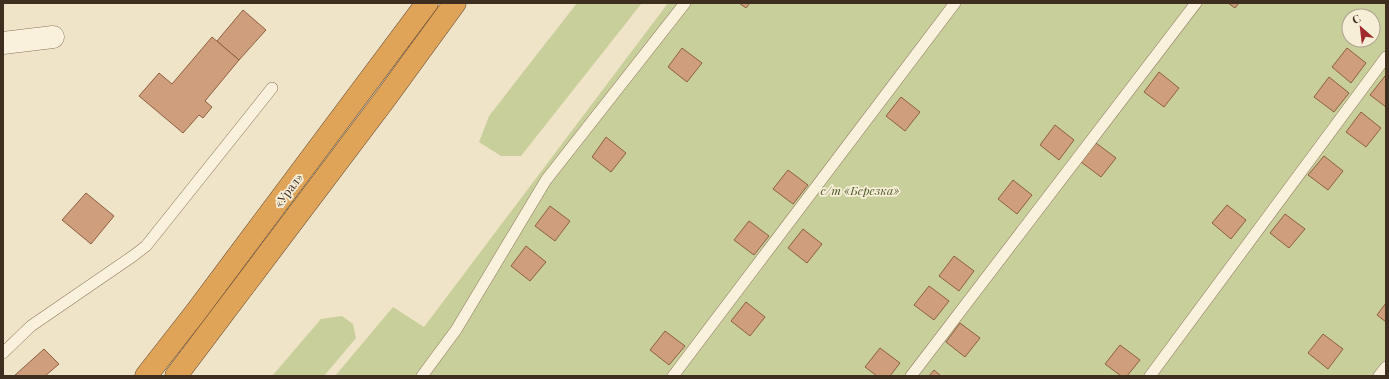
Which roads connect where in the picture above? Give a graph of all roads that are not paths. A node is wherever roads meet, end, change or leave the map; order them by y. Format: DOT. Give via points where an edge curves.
graph roads {
  1 [pos="427,3"];
  2 [pos="455,3"];
  3 [pos="685,3"];
  4 [pos="955,3"];
  5 [pos="1196,3"];
  6 [pos="53,37"];
  7 [pos="3,43"];
  8 [pos="1386,57"];
  9 [pos="272,88"];
  10 [pos="3,353"];
  11 [pos="1386,367"];
  12 [pos="146,376"];
  13 [pos="176,376"];
  14 [pos="422,376"];
  15 [pos="673,376"];
  16 [pos="911,376"];
  17 [pos="1150,376"];
  18 [pos="1379,376"];
  1 -- 12 [label="highway, «Урал»"];
  2 -- 13 [label="highway, «Урал»"];
  3 -- 14 [label="lane" via="546,180 456,330"];
  4 -- 15 [label="lane"];
  5 -- 16 [label="lane"];
  6 -- 7 [label="street"];
  8 -- 17 [label="lane"];
  9 -- 10 [label="lane" via="146,246 30,326"];
  11 -- 18 [label="lane"];
}
